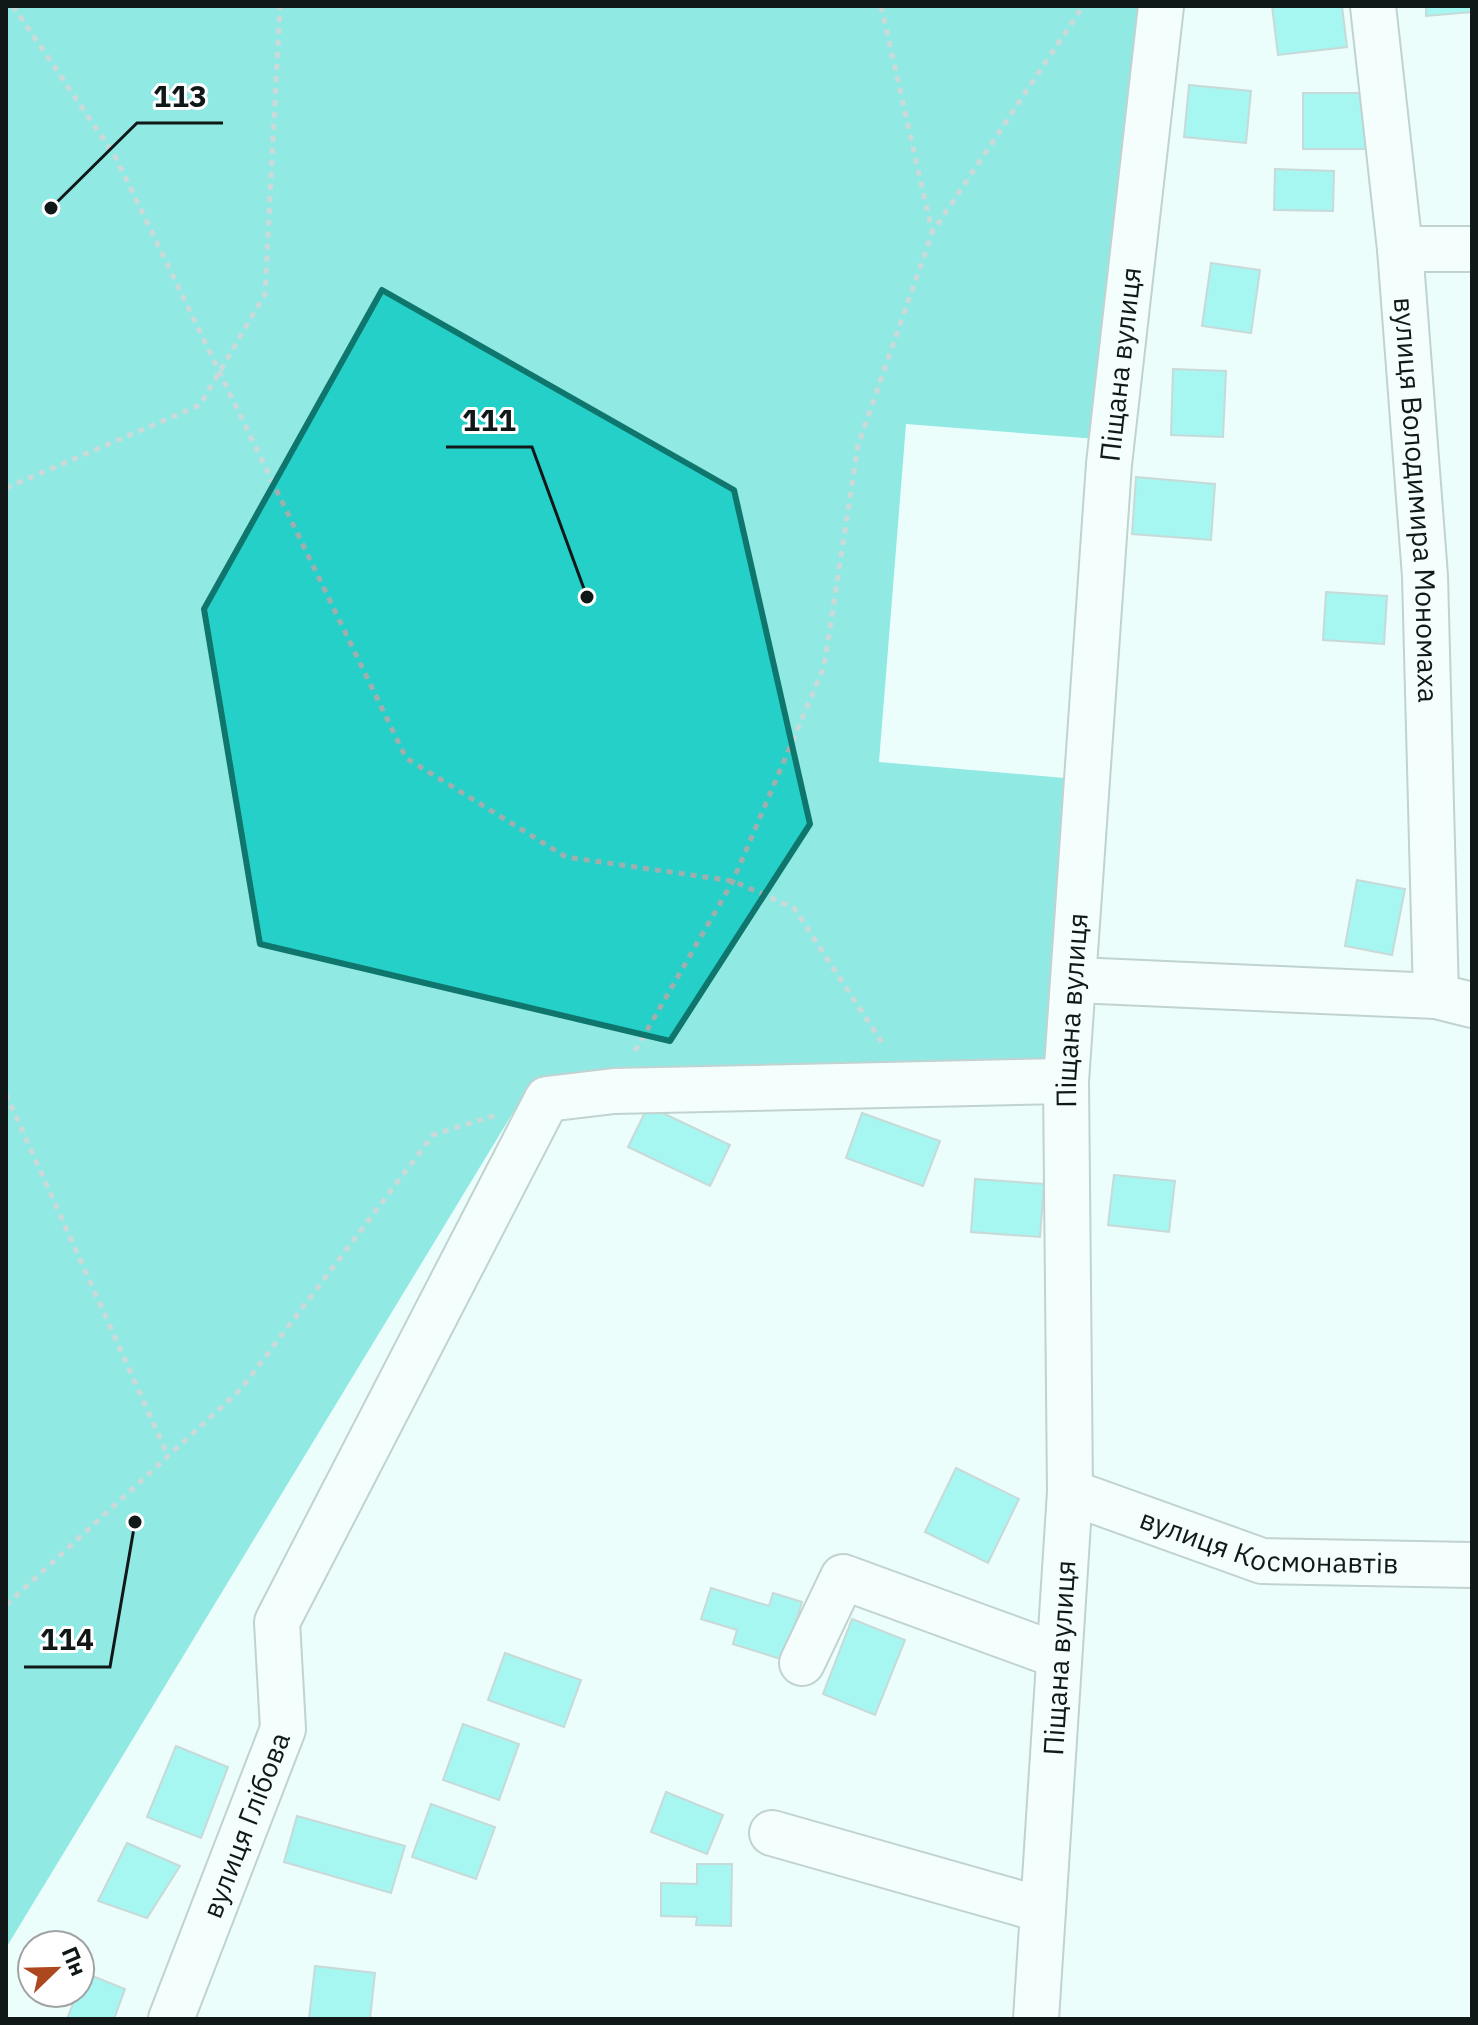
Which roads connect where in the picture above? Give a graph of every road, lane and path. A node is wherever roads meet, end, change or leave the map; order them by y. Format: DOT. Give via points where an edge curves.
graph roads {
  1 [pos="13,6"];
  2 [pos="280,6"];
  3 [pos="881,6"];
  4 [pos="1083,6"];
  5 [pos="1161,6"];
  6 [pos="1373,6"];
  7 [pos="932,233"];
  8 [pos="1400,249"];
  9 [pos="1472,249"];
  10 [pos="219,372"];
  11 [pos="6,488"];
  12 [pos="733,881"];
  13 [pos="1076,980"];
  14 [pos="1454,1001"];
  15 [pos="893,1058"];
  16 [pos="1066,1081"];
  17 [pos="614,1091"];
  18 [pos="6,1094"];
  19 [pos="547,1099"];
  20 [pos="168,1456"];
  21 [pos="1070,1492"];
  22 [pos="1472,1565"];
  23 [pos="6,1605"];
  24 [pos="1059,1656"];
  25 [pos="802,1663"];
  26 [pos="772,1833"];
  27 [pos="1043,1910"];
  28 [pos="171,2019"];
  29 [pos="1036,2019"];
  1 -- 10 [label="path" via="115,156"];
  2 -- 10 [label="path" via="265,294"];
  3 -- 7 [label="path"];
  4 -- 7 [label="path"];
  5 -- 13 [label="street, Піщана вулиця" via="1109,464"];
  6 -- 8 [label="street, вулиця Володимира Мономаха"];
  7 -- 12 [label="path" via="858,445 824,667"];
  8 -- 9 [label="street"];
  8 -- 14 [label="street, вулиця Володимира Мономаха"];
  10 -- 11 [label="path" via="200,405"];
  10 -- 12 [label="path" via="406,758 566,857"];
  12 -- 15 [label="path" via="794,908"];
  12 -- 17 [label="path"];
  13 -- 14 [label="street"];
  13 -- 16 [label="street, Піщана вулиця"];
  16 -- 17 [label="street"];
  16 -- 21 [label="street, Піщана вулиця"];
  17 -- 19 [label="street"];
  18 -- 20 [label="path"];
  19 -- 20 [label="path" via="433,1135 241,1389"];
  19 -- 28 [label="street, вулиця Глібова" via="277,1622 283,1729"];
  20 -- 23 [label="path"];
  21 -- 22 [label="street, вулиця Космонавтів" via="1262,1561"];
  21 -- 24 [label="street, Піщана вулиця"];
  24 -- 25 [label="street" via="843,1577"];
  24 -- 27 [label="street, Піщана вулиця"];
  26 -- 27 [label="street"];
  27 -- 29 [label="street, Піщана вулиця"];
}
